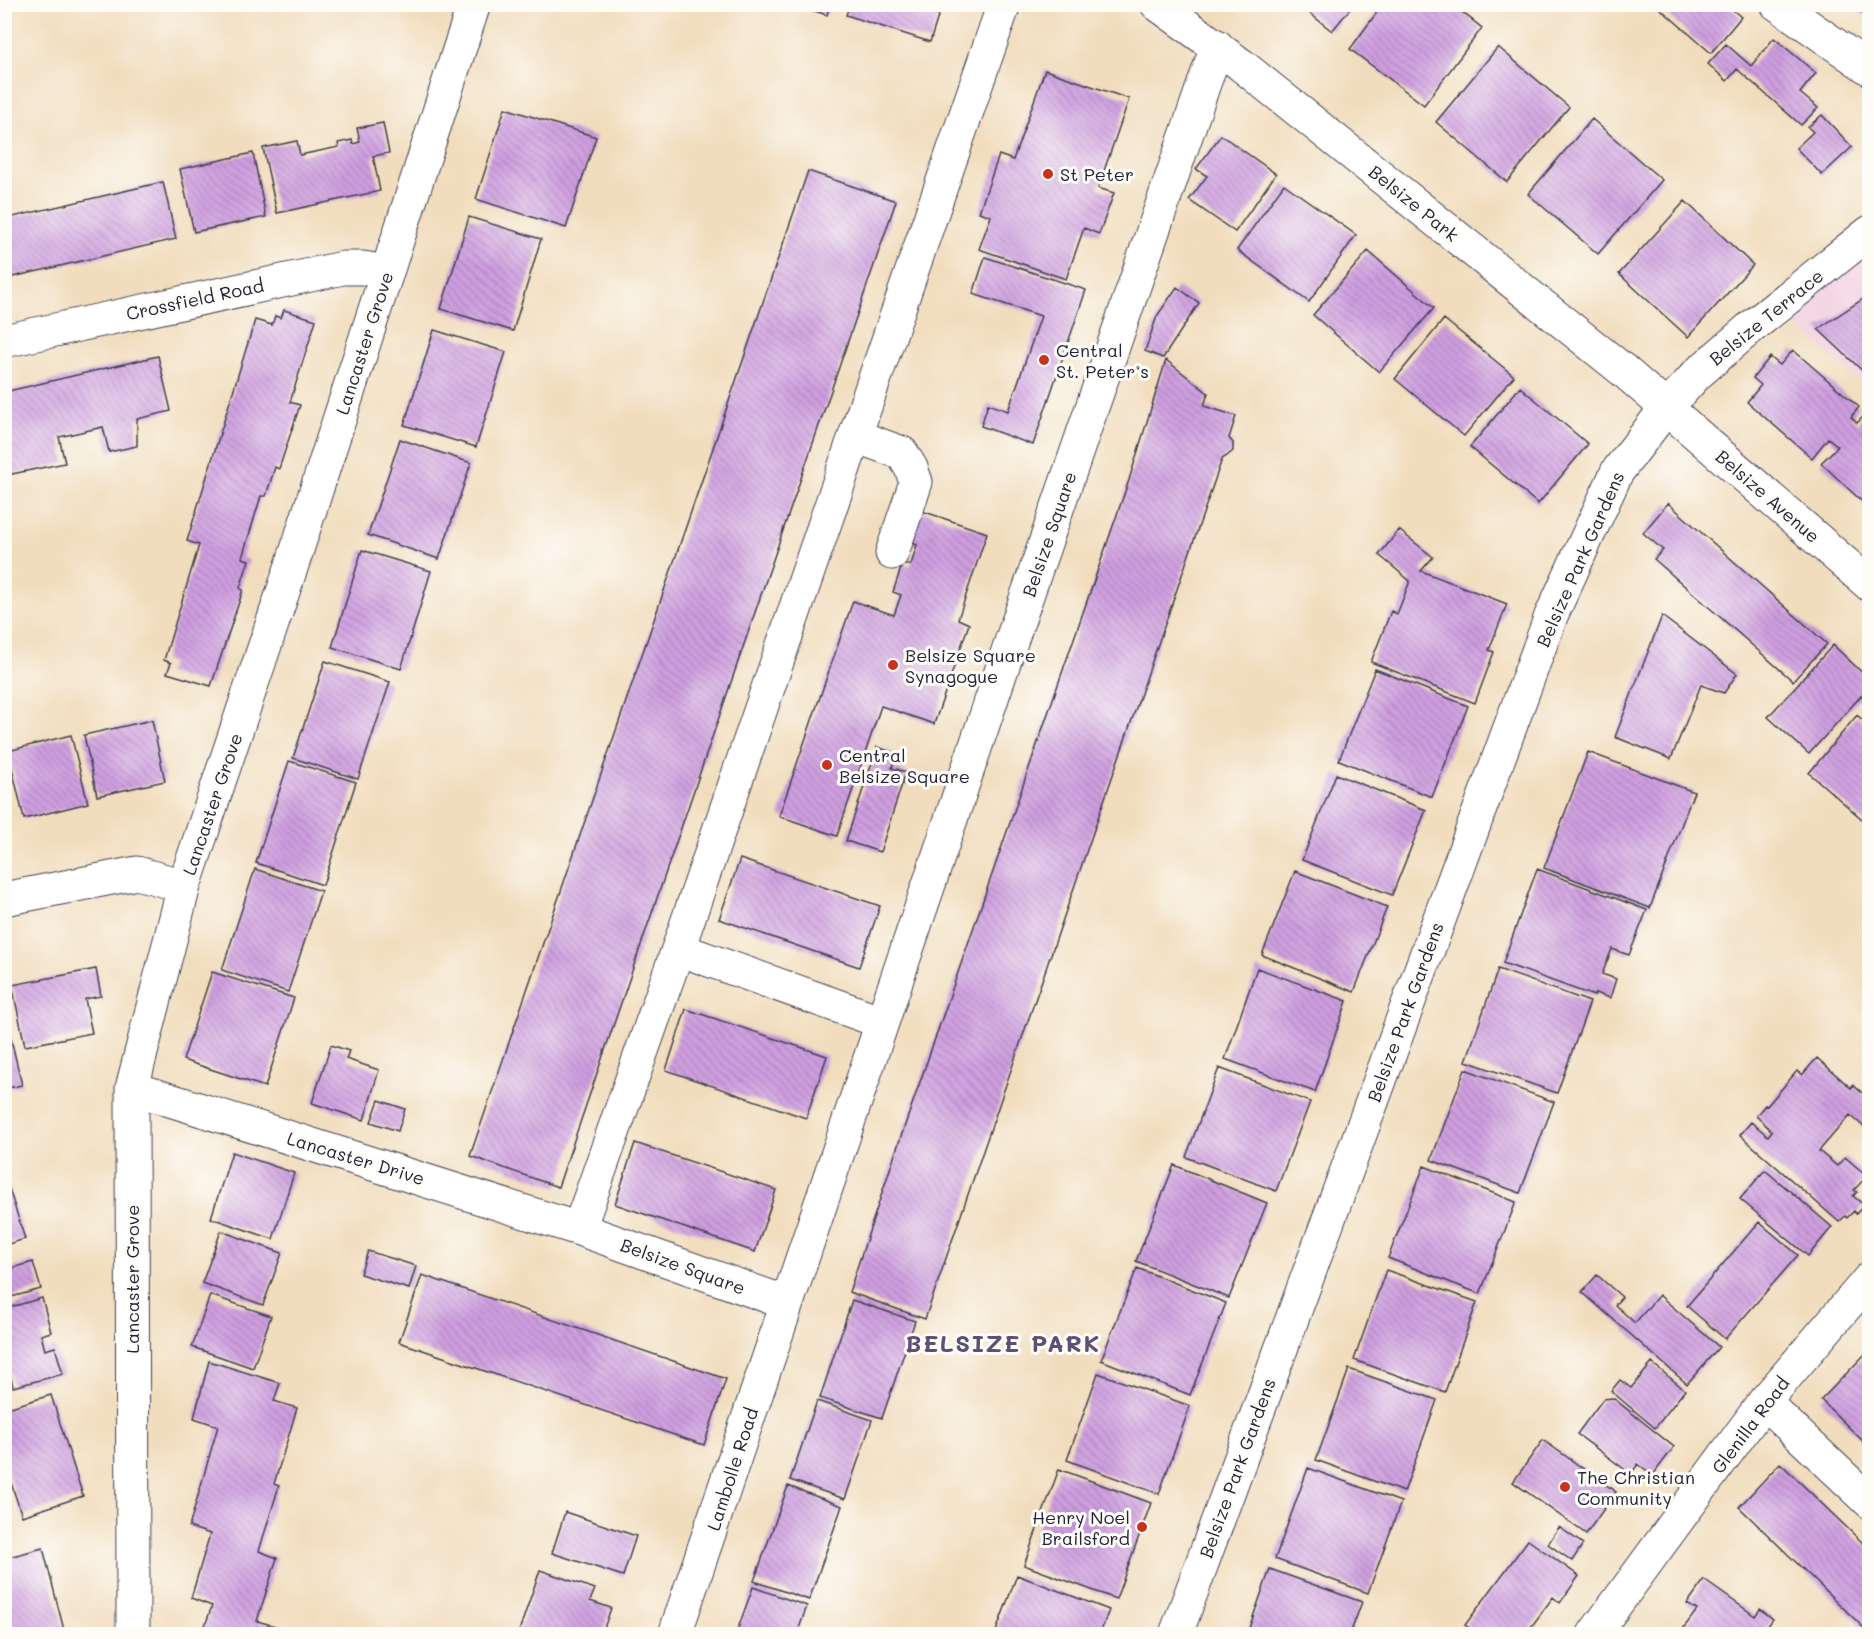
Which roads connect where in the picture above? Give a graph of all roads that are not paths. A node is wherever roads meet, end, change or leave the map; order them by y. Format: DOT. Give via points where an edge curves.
graph roads {
  1 [pos="474,4"];
  2 [pos="1004,4"];
  3 [pos="1157,4"];
  4 [pos="1777,4"];
  5 [pos="1217,46"];
  6 [pos="1869,69"];
  7 [pos="1869,232"];
  8 [pos="387,272"];
  9 [pos="4,340"];
  10 [pos="1667,407"];
  11 [pos="855,436"];
  12 [pos="892,553"];
  13 [pos="1869,585"];
  14 [pos="184,886"];
  15 [pos="4,899"];
  16 [pos="678,949"];
  17 [pos="882,1022"];
  18 [pos="132,1088"];
  19 [pos="579,1228"];
  20 [pos="1869,1278"];
  21 [pos="787,1303"];
  22 [pos="1764,1402"];
  23 [pos="1869,1502"];
  24 [pos="133,1635"];
  25 [pos="675,1635"];
  26 [pos="1176,1635"];
  27 [pos="1594,1635"];
  1 -- 8 [label="street, Lancaster Grove"];
  2 -- 11 [label="street"];
  3 -- 5 [label="street, Belsize Park"];
  4 -- 6 [label="street"];
  5 -- 10 [label="street, Belsize Park"];
  5 -- 17 [label="street, Belsize Square"];
  7 -- 10 [label="street, Belsize Terrace" via="1697,374"];
  8 -- 9 [label="street, Crossfield Road" via="343,268"];
  8 -- 14 [label="street, Lancaster Grove"];
  10 -- 13 [label="street, Belsize Avenue"];
  10 -- 26 [label="street, Belsize Park Gardens" via="1617,472 1551,616"];
  11 -- 12 [label="street" via="902,453 914,475 916,482"];
  11 -- 16 [label="street"];
  14 -- 15 [label="street" via="137,873"];
  14 -- 18 [label="street, Lancaster Grove"];
  16 -- 17 [label="street"];
  16 -- 19 [label="street"];
  17 -- 21 [label="street, Belsize Square"];
  18 -- 19 [label="street, Lancaster Drive"];
  18 -- 24 [label="street, Lancaster Grove"];
  19 -- 21 [label="street, Belsize Square"];
  20 -- 22 [label="street, Glenilla Road"];
  21 -- 25 [label="street, Lambolle Road"];
  22 -- 23 [label="street"];
  22 -- 27 [label="street, Glenilla Road"];
}
